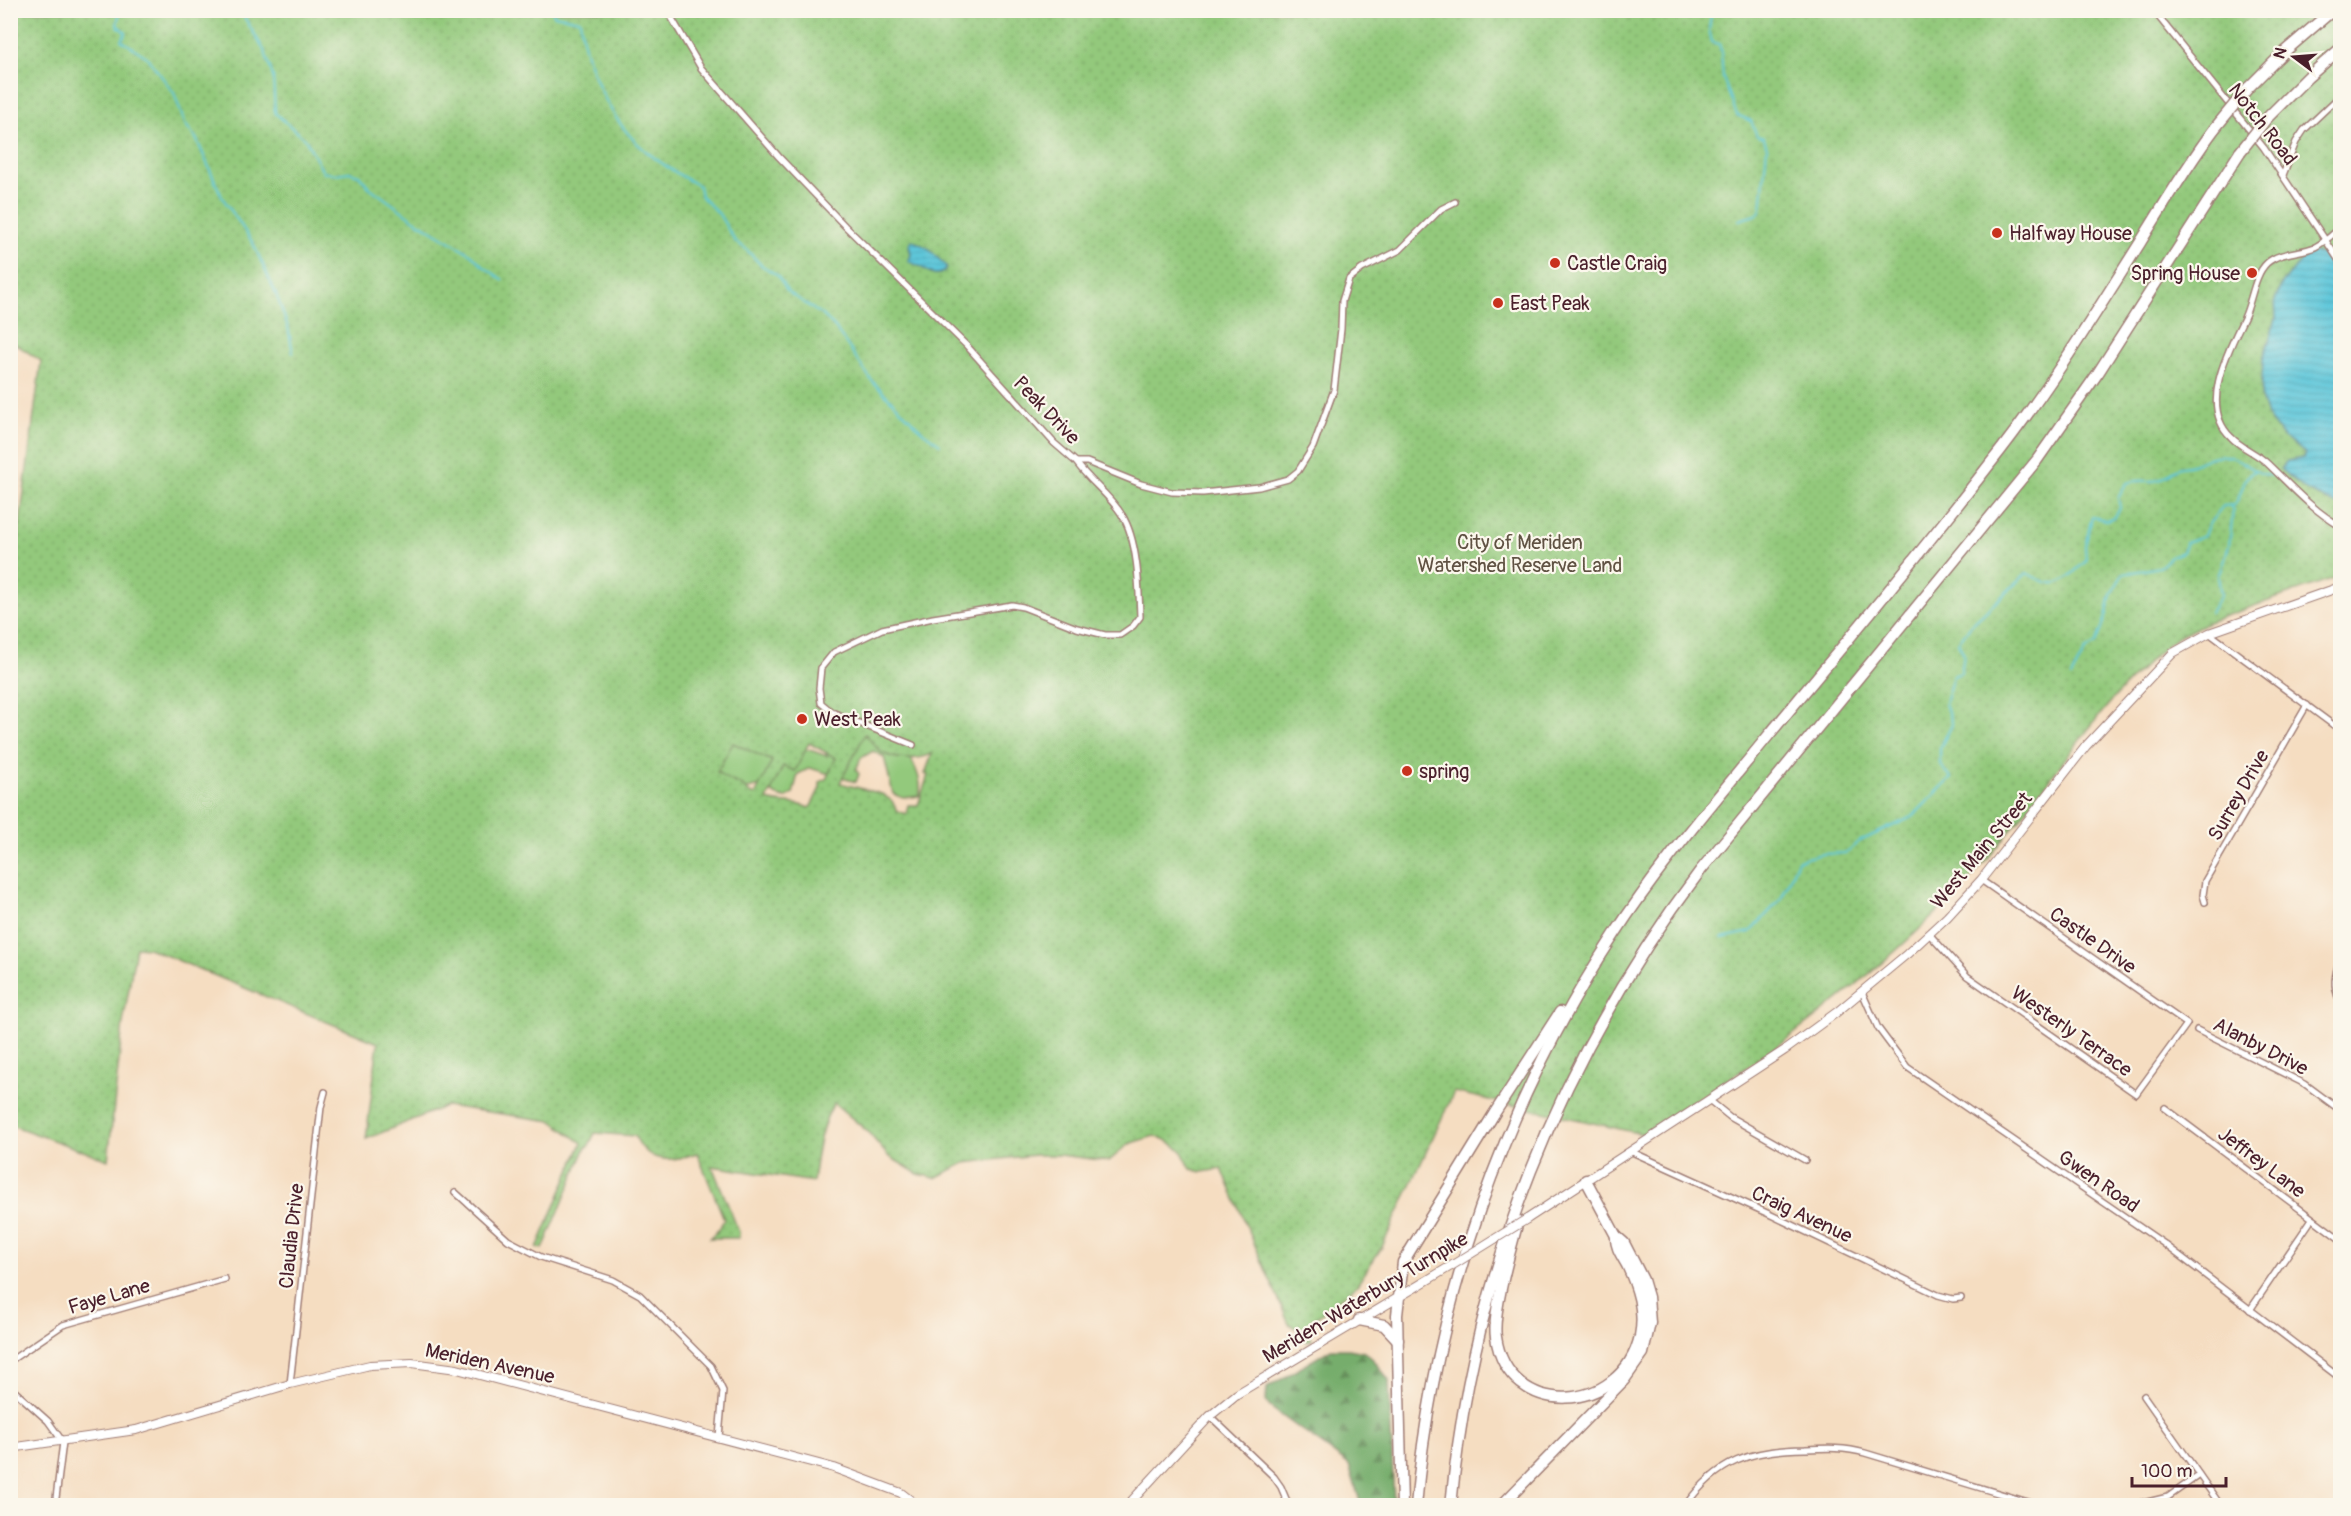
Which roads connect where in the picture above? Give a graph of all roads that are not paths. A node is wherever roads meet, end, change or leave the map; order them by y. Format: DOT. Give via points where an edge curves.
graph roads {
  1 [pos="668,10"];
  2 [pos="2153,10"];
  3 [pos="2333,10"];
  4 [pos="2340,49"];
  5 [pos="2340,96"];
  6 [pos="2283,175"];
  7 [pos="1455,202"];
  8 [pos="2340,228"];
  9 [pos="2326,241"];
  10 [pos="2340,262"];
  11 [pos="1076,462"];
  12 [pos="2340,526"];
  13 [pos="2340,587"];
  14 [pos="2209,633"];
  15 [pos="2307,705"];
  16 [pos="2340,729"];
  17 [pos="913,745"];
  18 [pos="1981,880"];
  19 [pos="2205,902"];
  20 [pos="1929,934"];
  21 [pos="2340,959"];
  22 [pos="1593,968"];
  23 [pos="1862,992"];
  24 [pos="2340,1001"];
  25 [pos="2187,1024"];
  26 [pos="2197,1030"];
  27 [pos="325,1092"];
  28 [pos="1709,1100"];
  29 [pos="2165,1108"];
  30 [pos="2340,1110"];
  31 [pos="1642,1144"];
  32 [pos="1630,1152"];
  33 [pos="1805,1160"];
  34 [pos="1530,1171"];
  35 [pos="1586,1180"];
  36 [pos="455,1192"];
  37 [pos="2313,1219"];
  38 [pos="1616,1236"];
  39 [pos="2340,1239"];
  40 [pos="225,1279"];
  41 [pos="1398,1297"];
  42 [pos="1962,1298"];
  43 [pos="2250,1310"];
  44 [pos="1359,1320"];
  45 [pos="1398,1340"];
  46 [pos="10,1361"];
  47 [pos="2340,1378"];
  48 [pos="290,1384"];
  49 [pos="10,1387"];
  50 [pos="2144,1396"];
  51 [pos="1210,1416"];
  52 [pos="719,1437"];
  53 [pos="63,1442"];
  54 [pos="10,1448"];
  55 [pos="2199,1475"];
  56 [pos="55,1506"];
  57 [pos="918,1506"];
  58 [pos="1127,1506"];
  59 [pos="1289,1506"];
  60 [pos="1402,1506"];
  61 [pos="1416,1506"];
  62 [pos="1451,1506"];
  63 [pos="1501,1506"];
  64 [pos="1685,1506"];
  65 [pos="2041,1506"];
  66 [pos="2131,1506"];
  67 [pos="2221,1506"];
  1 -- 11 [label="street, Peak Drive" via="702,68 779,157"];
  2 -- 6 [label="street, Notch Road"];
  3 -- 22 [label="highway, bridge" via="2284,52 2215,128 2022,423 1675,850"];
  4 -- 34 [label="highway, bridge" via="2267,118 2240,152 2091,384 2037,460 1717,849 1664,921 1595,1032"];
  5 -- 6 [label="street" via="2304,130"];
  6 -- 9 [label="street, Notch Road"];
  7 -- 11 [label="street, Peak Drive" via="1441,208 1400,250 1357,271 1346,284 1334,390 1313,447 1294,475 1259,488 1172,492 1087,462"];
  8 -- 9 [label="street"];
  9 -- 10 [label="street, Notch Road"];
  9 -- 12 [label="street" via="2265,265 2227,354 2216,393 2229,436 2262,458 2314,509"];
  11 -- 17 [label="street" via="1123,517 1131,536 1140,617 1120,635 1105,635 1012,605 892,627 834,652 821,668 821,703 832,712"];
  13 -- 14 [label="main road, West Main Street"];
  14 -- 15 [label="street"];
  14 -- 18 [label="main road, West Main Street" via="2173,653 2118,710"];
  15 -- 16 [label="street"];
  15 -- 19 [label="street, Surrey Drive" via="2205,881"];
  18 -- 20 [label="main road, West Main Street"];
  18 -- 25 [label="street, Castle Drive"];
  20 -- 23 [label="main road, West Main Street"];
  20 -- 25 [label="street, Westerly Terrace" via="1967,976 2136,1094"];
  21 -- 24 [label="street" via="2334,978"];
  22 -- 41 [label="highway" via="1572,993 1409,1250 1402,1265"];
  22 -- 61 [label="highway" via="1526,1094 1472,1234 1434,1382"];
  23 -- 28 [label="main road, West Main Street"];
  23 -- 43 [label="street, Gwen Road" via="1878,1029 1907,1066 2163,1242"];
  26 -- 30 [label="street, Alanby Drive" via="2305,1084"];
  27 -- 48 [label="street, Claudia Drive"];
  28 -- 31 [label="main road, West Main Street"];
  28 -- 33 [label="street"];
  29 -- 37 [label="street, Jeffrey Lane"];
  31 -- 32 [label="main road, Meriden-Waterbury Turnpike"];
  32 -- 35 [label="main road, Meriden-Waterbury Turnpike"];
  32 -- 42 [label="street, Craig Avenue" via="1938,1295"];
  34 -- 38 [label="highway" via="1496,1330 1505,1364 1536,1392 1564,1398 1589,1395 1615,1380 1632,1356 1641,1332 1641,1306 1616,1245"];
  34 -- 62 [label="highway" via="1505,1239 1478,1336 1459,1434"];
  35 -- 38 [label="highway"];
  35 -- 41 [label="main road, Meriden-Waterbury Turnpike, bridge"];
  36 -- 52 [label="street" via="508,1240 541,1257 614,1280 640,1295 711,1366 723,1391"];
  37 -- 39 [label="street, Jeffrey Lane"];
  37 -- 43 [label="street"];
  38 -- 63 [label="highway" via="1624,1243 1648,1297 1650,1323 1643,1353 1624,1380"];
  40 -- 46 [label="street, Faye Lane" via="63,1325"];
  41 -- 44 [label="main road, Meriden-Waterbury Turnpike"];
  41 -- 45 [label="highway"];
  43 -- 47 [label="street, Gwen Road"];
  44 -- 45 [label="highway" via="1384,1324"];
  44 -- 51 [label="main road, Meriden-Waterbury Turnpike" via="1249,1385"];
  45 -- 60 [label="highway"];
  48 -- 52 [label="main road, Meriden Avenue" via="370,1365 457,1369"];
  48 -- 53 [label="main road, Meriden Avenue" via="136,1430"];
  49 -- 53 [label="street" via="48,1421"];
  50 -- 55 [label="street"];
  51 -- 58 [label="main road, Meriden-Waterbury Turnpike"];
  51 -- 59 [label="street" via="1274,1477"];
  52 -- 57 [label="main road, Meriden Avenue" via="834,1468 901,1493"];
  53 -- 54 [label="main road, Meriden Avenue"];
  53 -- 56 [label="street"];
  55 -- 66 [label="street" via="2168,1497"];
  55 -- 67 [label="street"];
  64 -- 65 [label="street" via="1711,1476 1747,1456 1772,1450 1835,1448 1865,1453"];
}
